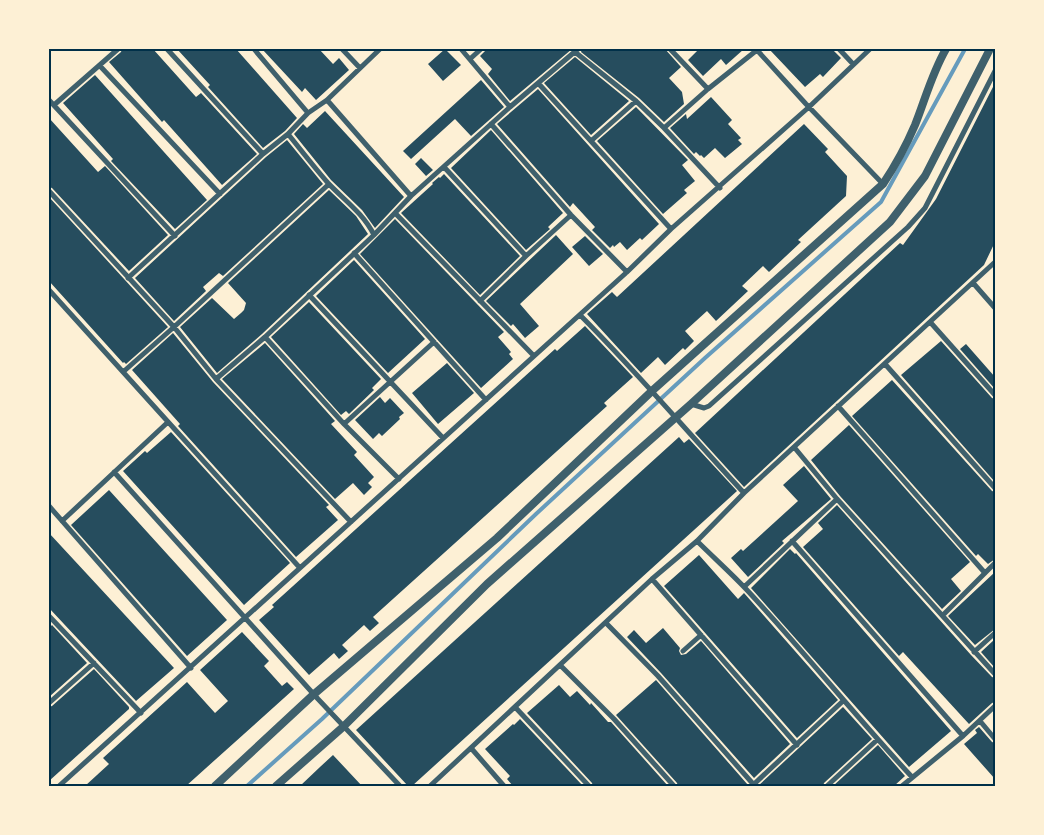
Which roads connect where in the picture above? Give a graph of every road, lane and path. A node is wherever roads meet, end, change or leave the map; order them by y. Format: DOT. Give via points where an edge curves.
graph roads {
  1 [pos="118,49"];
  2 [pos="167,49"];
  3 [pos="254,49"];
  4 [pos="342,49"];
  5 [pos="380,49"];
  6 [pos="461,49"];
  7 [pos="481,49"];
  8 [pos="670,49"];
  9 [pos="757,49"];
  10 [pos="839,49"];
  11 [pos="870,49"];
  12 [pos="946,49"];
  13 [pos="990,49"];
  14 [pos="577,50"];
  15 [pos="470,59"];
  16 [pos="853,64"];
  17 [pos="100,66"];
  18 [pos="360,68"];
  19 [pos="995,71"];
  20 [pos="538,83"];
  21 [pos="708,89"];
  22 [pos="49,100"];
  23 [pos="327,100"];
  24 [pos="636,101"];
  25 [pos="54,105"];
  26 [pos="510,107"];
  27 [pos="809,107"];
  28 [pos="308,114"];
  29 [pos="491,124"];
  30 [pos="664,128"];
  31 [pos="288,134"];
  32 [pos="592,141"];
  33 [pos="263,154"];
  34 [pos="444,167"];
  35 [pos="329,184"];
  36 [pos="883,184"];
  37 [pos="720,188"];
  38 [pos="49,191"];
  39 [pos="220,194"];
  40 [pos="411,196"];
  41 [pos="395,213"];
  42 [pos="571,215"];
  43 [pos="672,229"];
  44 [pos="374,235"];
  45 [pos="174,236"];
  46 [pos="354,253"];
  47 [pos="526,256"];
  48 [pos="995,262"];
  49 [pos="627,272"];
  50 [pos="128,278"];
  51 [pos="974,284"];
  52 [pos="49,290"];
  53 [pos="309,295"];
  54 [pos="480,301"];
  55 [pos="995,308"];
  56 [pos="580,315"];
  57 [pos="931,323"];
  58 [pos="174,327"];
  59 [pos="264,337"];
  60 [pos="434,342"];
  61 [pos="534,356"];
  62 [pos="885,364"];
  63 [pos="123,372"];
  64 [pos="216,379"];
  65 [pos="390,382"];
  66 [pos="654,392"];
  67 [pos="995,395"];
  68 [pos="486,400"];
  69 [pos="692,404"];
  70 [pos="838,406"];
  71 [pos="675,416"];
  72 [pos="168,422"];
  73 [pos="344,424"];
  74 [pos="443,438"];
  75 [pos="794,447"];
  76 [pos="114,472"];
  77 [pos="398,479"];
  78 [pos="995,488"];
  79 [pos="744,493"];
  80 [pos="837,499"];
  81 [pos="49,506"];
  82 [pos="62,521"];
  83 [pos="351,522"];
  84 [pos="697,541"];
  85 [pos="792,541"];
  86 [pos="995,563"];
  87 [pos="300,568"];
  88 [pos="985,573"];
  89 [pos="652,579"];
  90 [pos="744,587"];
  91 [pos="943,615"];
  92 [pos="245,618"];
  93 [pos="50,619"];
  94 [pos="606,623"];
  95 [pos="995,633"];
  96 [pos="701,635"];
  97 [pos="683,651"];
  98 [pos="974,652"];
  99 [pos="94,663"];
  100 [pos="560,665"];
  101 [pos="191,668"];
  102 [pos="995,674"];
  103 [pos="315,697"];
  104 [pos="843,701"];
  105 [pos="49,703"];
  106 [pos="995,706"];
  107 [pos="516,707"];
  108 [pos="141,713"];
  109 [pos="980,721"];
  110 [pos="343,727"];
  111 [pos="963,736"];
  112 [pos="995,739"];
  113 [pos="877,740"];
  114 [pos="798,745"];
  115 [pos="470,748"];
  116 [pos="912,777"];
  117 [pos="753,785"];
  118 [pos="59,786"];
  119 [pos="215,786"];
  120 [pos="276,786"];
  121 [pos="400,786"];
  122 [pos="430,786"];
  123 [pos="504,786"];
  124 [pos="589,786"];
  125 [pos="674,786"];
  126 [pos="827,786"];
  127 [pos="902,786"];
  1 -- 17 [label="street"];
  2 -- 33 [label="street"];
  3 -- 28 [label="street"];
  4 -- 18 [label="street"];
  5 -- 18 [label="street"];
  6 -- 15 [label="street"];
  7 -- 15 [label="street"];
  8 -- 21 [label="street"];
  9 -- 21 [label="street"];
  9 -- 27 [label="street"];
  10 -- 16 [label="street"];
  11 -- 16 [label="street"];
  12 -- 36 [label="street" via="937,64 914,127"];
  13 -- 69 [label="street" via="925,176 890,222"];
  14 -- 20 [label="street"];
  14 -- 24 [label="street"];
  15 -- 26 [label="street"];
  16 -- 27 [label="street"];
  17 -- 25 [label="street"];
  17 -- 39 [label="street"];
  18 -- 23 [label="street"];
  19 -- 69 [label="street" via="925,208 908,227 709,406 704,408"];
  20 -- 26 [label="street"];
  20 -- 32 [label="street"];
  21 -- 30 [label="street"];
  22 -- 25 [label="street"];
  23 -- 28 [label="street"];
  23 -- 40 [label="street"];
  24 -- 30 [label="street"];
  24 -- 32 [label="street"];
  25 -- 45 [label="street"];
  26 -- 29 [label="street"];
  27 -- 36 [label="street"];
  27 -- 37 [label="street"];
  28 -- 31 [label="street"];
  29 -- 34 [label="street"];
  29 -- 42 [label="street"];
  30 -- 37 [label="street"];
  31 -- 33 [label="street"];
  31 -- 35 [label="street"];
  32 -- 43 [label="street"];
  33 -- 39 [label="street"];
  34 -- 40 [label="street"];
  34 -- 47 [label="street"];
  35 -- 44 [label="street" via="368,223"];
  35 -- 58 [label="street"];
  36 -- 66 [label="street"];
  37 -- 43 [label="street"];
  38 -- 50 [label="street"];
  39 -- 45 [label="street"];
  40 -- 41 [label="street"];
  41 -- 44 [label="street"];
  41 -- 54 [label="street"];
  42 -- 47 [label="street"];
  42 -- 49 [label="street"];
  43 -- 49 [label="street"];
  44 -- 46 [label="street"];
  45 -- 50 [label="street"];
  46 -- 53 [label="street"];
  46 -- 60 [label="street"];
  47 -- 54 [label="street"];
  48 -- 51 [label="street"];
  49 -- 56 [label="street"];
  50 -- 58 [label="street"];
  51 -- 55 [label="street"];
  51 -- 57 [label="street"];
  52 -- 63 [label="street"];
  53 -- 59 [label="street"];
  53 -- 65 [label="street"];
  54 -- 61 [label="street"];
  56 -- 61 [label="street"];
  56 -- 66 [label="street"];
  57 -- 62 [label="street"];
  57 -- 67 [label="street"];
  58 -- 63 [label="street"];
  58 -- 64 [label="street"];
  59 -- 64 [label="street"];
  59 -- 73 [label="street"];
  60 -- 65 [label="street"];
  60 -- 68 [label="street"];
  61 -- 68 [label="street"];
  62 -- 70 [label="street"];
  62 -- 78 [label="street"];
  63 -- 72 [label="street"];
  64 -- 83 [label="street"];
  65 -- 73 [label="street"];
  65 -- 74 [label="street"];
  66 -- 71 [label="street"];
  66 -- 103 [label="street" via="497,538"];
  68 -- 74 [label="street"];
  69 -- 71 [label="street"];
  70 -- 75 [label="street"];
  70 -- 88 [label="street"];
  71 -- 79 [label="street"];
  71 -- 110 [label="street" via="487,584"];
  72 -- 76 [label="street"];
  72 -- 87 [label="street"];
  73 -- 77 [label="street"];
  74 -- 77 [label="street"];
  75 -- 79 [label="street"];
  75 -- 80 [label="street"];
  76 -- 82 [label="street"];
  76 -- 92 [label="street"];
  77 -- 83 [label="street"];
  79 -- 84 [label="street"];
  80 -- 85 [label="street"];
  80 -- 91 [label="street"];
  81 -- 82 [label="street"];
  82 -- 101 [label="street"];
  83 -- 87 [label="street"];
  84 -- 89 [label="street"];
  84 -- 90 [label="street"];
  85 -- 90 [label="street"];
  85 -- 111 [label="street"];
  86 -- 88 [label="street"];
  87 -- 92 [label="street"];
  88 -- 91 [label="street"];
  89 -- 94 [label="street"];
  89 -- 96 [label="street"];
  90 -- 104 [label="street"];
  91 -- 98 [label="street"];
  92 -- 101 [label="street"];
  92 -- 103 [label="street"];
  93 -- 99 [label="street"];
  94 -- 100 [label="street"];
  94 -- 117 [label="street" via="658,676"];
  95 -- 98 [label="street"];
  96 -- 97 [label="street"];
  96 -- 114 [label="street"];
  98 -- 102 [label="street"];
  99 -- 105 [label="street"];
  99 -- 108 [label="street"];
  100 -- 107 [label="street"];
  100 -- 125 [label="street"];
  101 -- 108 [label="street"];
  103 -- 110 [label="street"];
  103 -- 119 [label="street"];
  104 -- 113 [label="street"];
  104 -- 114 [label="street"];
  106 -- 109 [label="street"];
  107 -- 115 [label="street"];
  107 -- 124 [label="street"];
  108 -- 118 [label="street"];
  109 -- 111 [label="street"];
  109 -- 112 [label="street"];
  110 -- 120 [label="street"];
  110 -- 121 [label="street"];
  111 -- 116 [label="street"];
  113 -- 116 [label="street"];
  113 -- 126 [label="street"];
  114 -- 117 [label="street"];
  115 -- 122 [label="street"];
  115 -- 123 [label="street"];
  116 -- 127 [label="street"];
}
